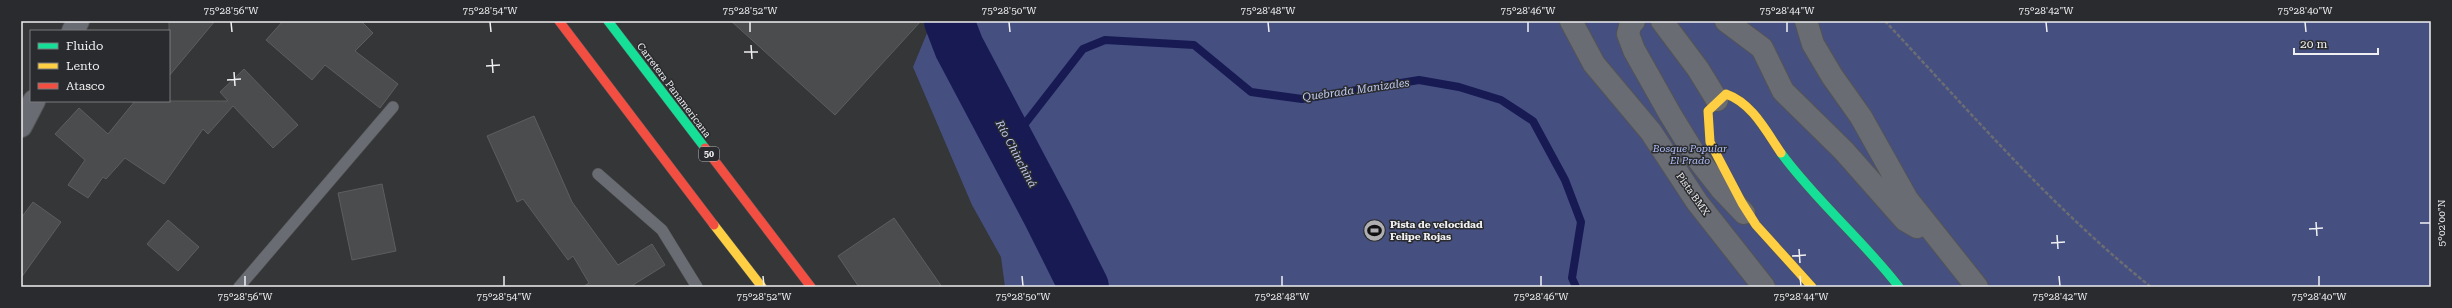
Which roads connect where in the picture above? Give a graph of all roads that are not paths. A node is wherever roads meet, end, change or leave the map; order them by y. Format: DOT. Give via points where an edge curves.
graph roads {
  1 [pos="78,21"];
  2 [pos="559,21"];
  3 [pos="608,21"];
  4 [pos="1570,21"];
  5 [pos="1634,21"];
  6 [pos="1662,21"];
  7 [pos="1726,21"];
  8 [pos="1806,21"];
  9 [pos="73,30"];
  10 [pos="1717,100"];
  11 [pos="33,102"];
  12 [pos="393,107"];
  13 [pos="21,126"];
  14 [pos="598,174"];
  15 [pos="1756,225"];
  16 [pos="1938,240"];
  17 [pos="239,287"];
  18 [pos="697,287"];
  19 [pos="762,287"];
  20 [pos="811,287"];
  21 [pos="1764,287"];
  22 [pos="1812,287"];
  23 [pos="1899,287"];
  24 [pos="1977,287"];
  1 -- 9 [label="street"];
  2 -- 19 [label="main road"];
  3 -- 20 [label="main road, Carretera Panamericana / 50"];
  4 -- 21 [label="street, Pista BMX" via="1594,64 1651,132 1697,202"];
  5 -- 15 [label="street" via="1631,22 1628,34 1642,65 1670,114 1697,158 1722,190"];
  6 -- 10 [label="street" via="1698,69"];
  7 -- 16 [label="street" via="1762,48 1784,91 1844,151 1905,220"];
  8 -- 16 [label="street" via="1813,44 1832,76 1861,117 1907,200"];
  10 -- 15 [label="main road" via="1708,111 1710,142"];
  10 -- 23 [label="main road" via="1726,94 1738,98 1750,109 1795,172 1879,260"];
  11 -- 13 [label="street"];
  12 -- 17 [label="lane"];
  14 -- 18 [label="lane" via="662,230"];
  15 -- 22 [label="main road"];
  16 -- 24 [label="street"];
}
